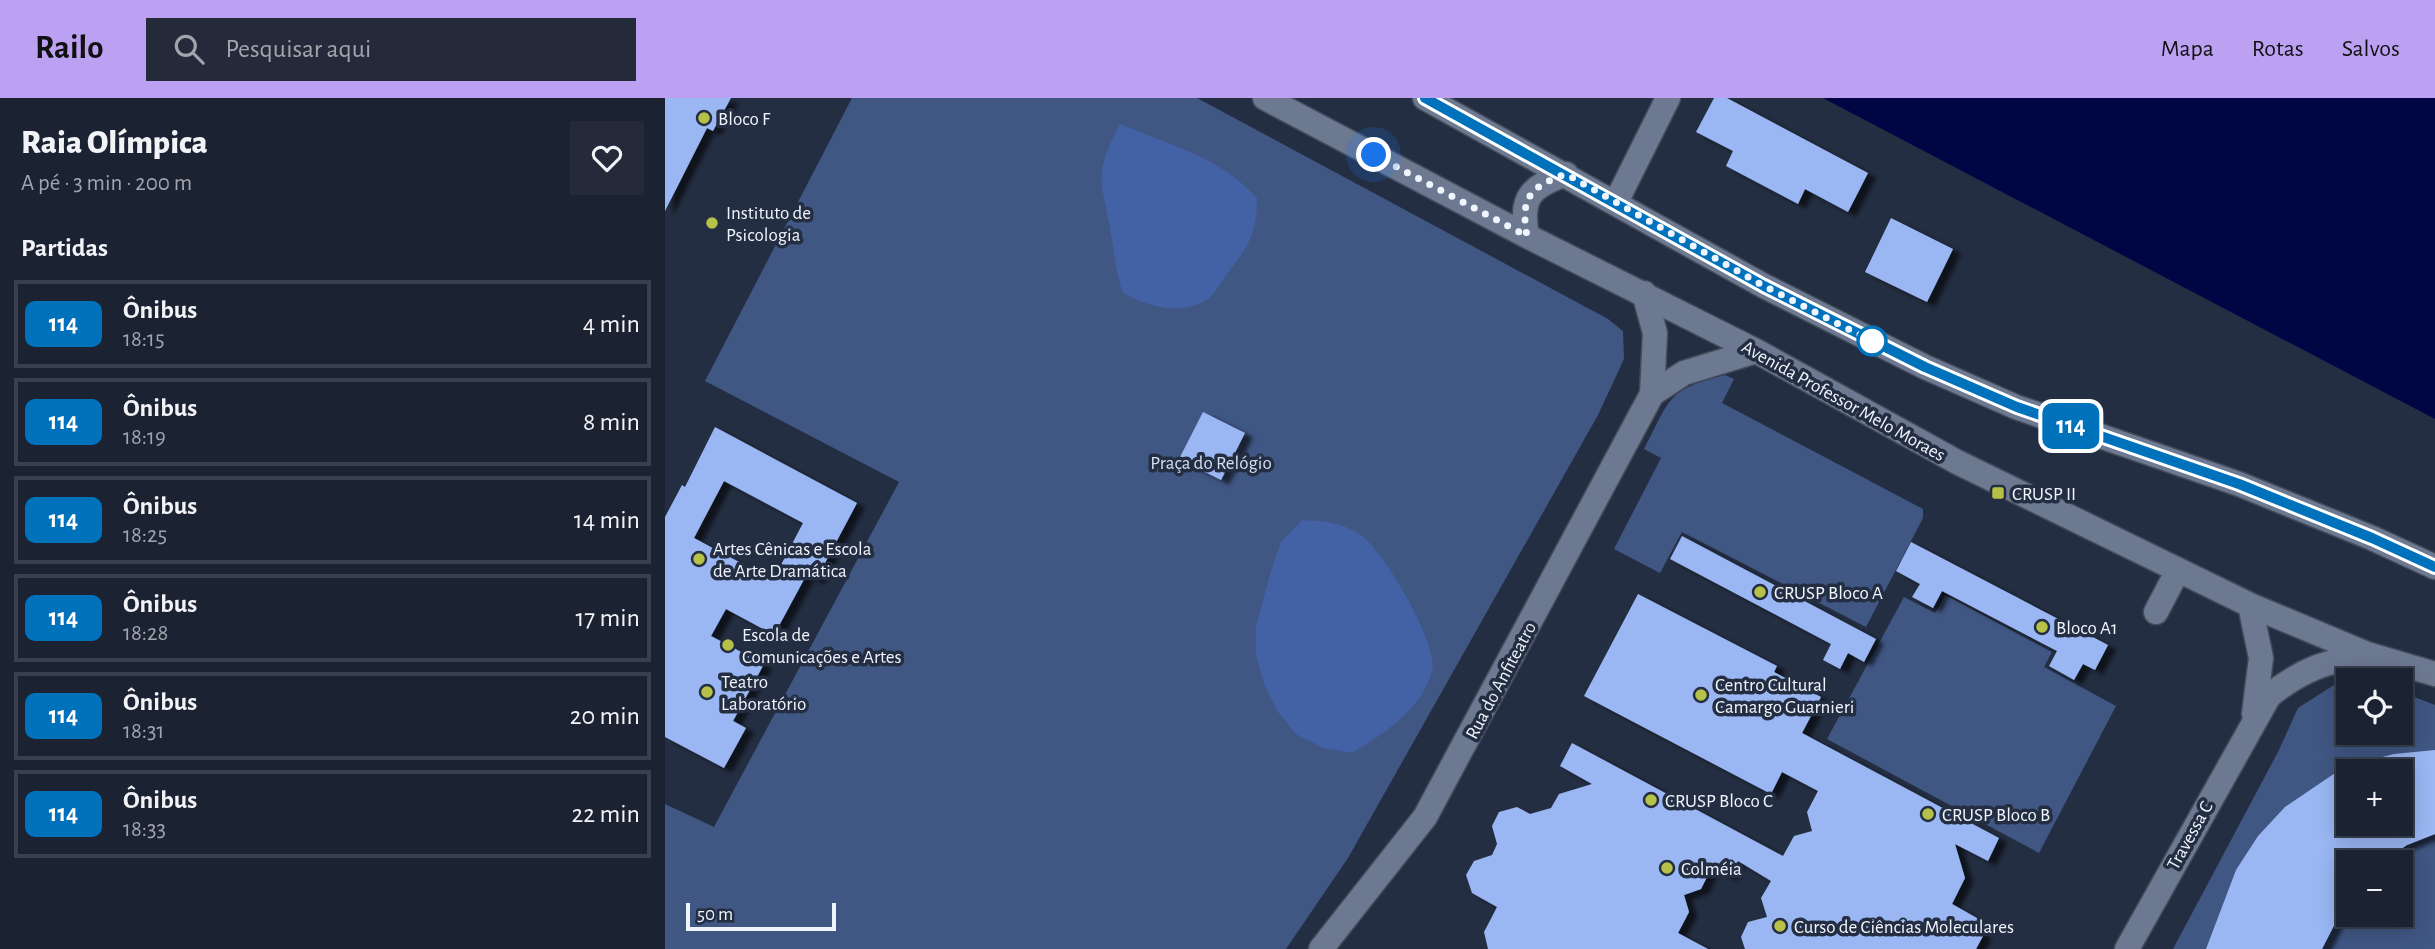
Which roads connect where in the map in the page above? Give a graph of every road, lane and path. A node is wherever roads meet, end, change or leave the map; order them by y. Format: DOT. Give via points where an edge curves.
graph roads {
  1 [pos="1265,98"];
  2 [pos="1425,98"];
  3 [pos="1668,98"];
  4 [pos="1566,174"];
  5 [pos="1616,202"];
  6 [pos="1527,236"];
  7 [pos="1644,293"];
  8 [pos="1756,351"];
  9 [pos="1652,394"];
  10 [pos="2435,567"];
  11 [pos="2178,570"];
  12 [pos="2250,605"];
  13 [pos="2155,612"];
  14 [pos="2367,654"];
  15 [pos="2435,674"];
  16 [pos="2252,721"];
  17 [pos="1321,949"];
  18 [pos="2127,949"];
  1 -- 6 [label="street, Avenida Professor Melo Moraes"];
  2 -- 4 [label="street"];
  3 -- 5 [label="street"];
  4 -- 5 [label="street"];
  4 -- 6 [label="street" via="1530,193 1524,219"];
  5 -- 10 [label="street" via="1764,286 1925,367 2017,407 2239,484"];
  6 -- 7 [label="street, Avenida Professor Melo Moraes"];
  7 -- 8 [label="street, Avenida Professor Melo Moraes"];
  7 -- 9 [label="street, Rua do Anfiteatro" via="1655,332"];
  8 -- 9 [label="street, Rua do Anfiteatro" via="1683,373"];
  8 -- 11 [label="street, Avenida Professor Melo Moraes" via="1957,462"];
  9 -- 17 [label="street, Rua do Anfiteatro" via="1425,817"];
  11 -- 12 [label="street, Avenida Professor Melo Moraes"];
  11 -- 13 [label="street"];
  12 -- 14 [label="street, Avenida Professor Melo Moraes"];
  12 -- 16 [label="street, Travessa C" via="2261,658"];
  14 -- 15 [label="street, Avenida Professor Melo Moraes"];
  14 -- 16 [label="street, Travessa C" via="2312,667 2292,677 2269,696"];
  16 -- 18 [label="street, Travessa C"];
}
